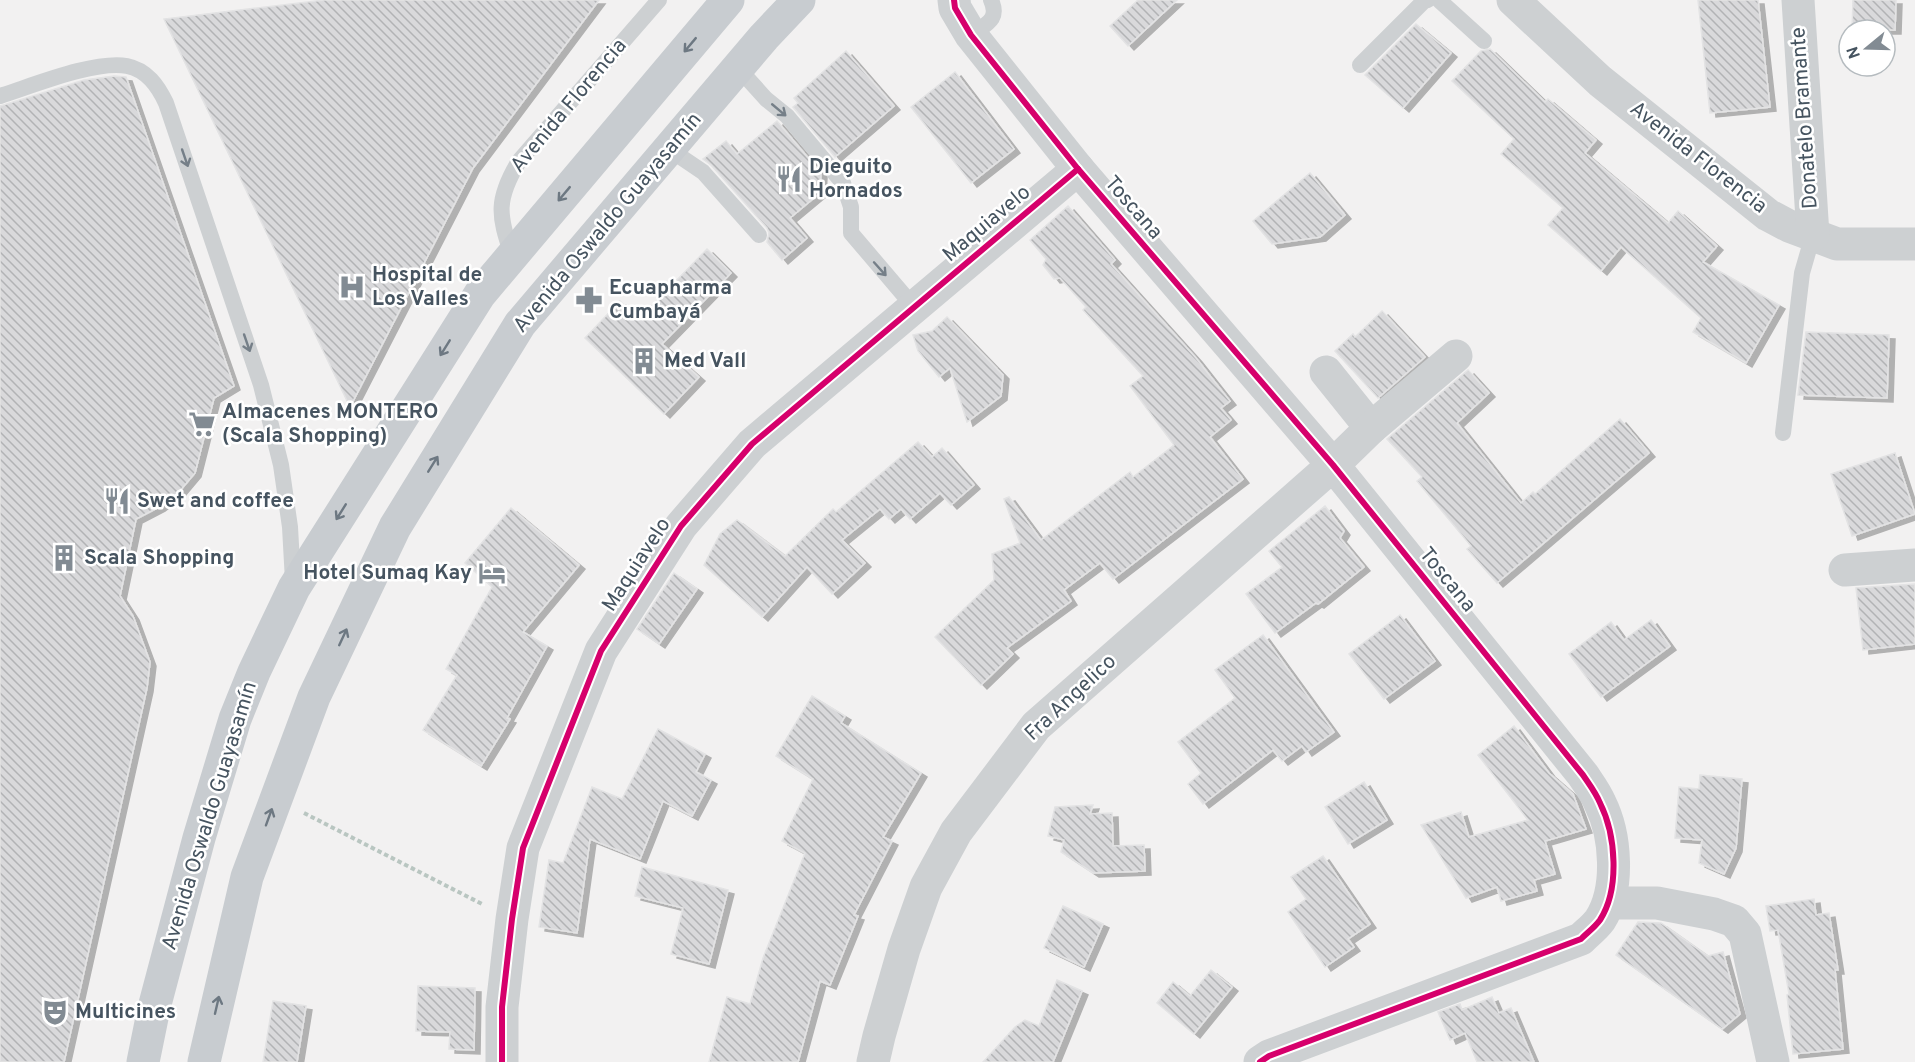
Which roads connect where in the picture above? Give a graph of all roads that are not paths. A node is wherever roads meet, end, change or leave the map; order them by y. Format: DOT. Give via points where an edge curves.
graph roads {
  1 [pos="659,0"];
  2 [pos="728,0"];
  3 [pos="799,0"];
  4 [pos="954,0"];
  5 [pos="991,0"];
  6 [pos="1428,0"];
  7 [pos="1439,0"];
  8 [pos="1513,0"];
  9 [pos="1798,0"];
  10 [pos="971,35"];
  11 [pos="1484,41"];
  12 [pos="1360,65"];
  13 [pos="738,68"];
  14 [pos="0,96"];
  15 [pos="669,149"];
  16 [pos="1078,169"];
  17 [pos="759,235"];
  18 [pos="1812,235"];
  19 [pos="1915,244"];
  20 [pos="512,255"];
  21 [pos="914,307"];
  22 [pos="1456,356"];
  23 [pos="1326,372"];
  24 [pos="1371,428"];
  25 [pos="1783,433"];
  26 [pos="1333,465"];
  27 [pos="1915,565"];
  28 [pos="1845,570"];
  29 [pos="294,588"];
  30 [pos="1609,903"];
  31 [pos="154,1008"];
  32 [pos="122,1062"];
  33 [pos="143,1062"];
  34 [pos="204,1062"];
  35 [pos="502,1062"];
  36 [pos="873,1062"];
  37 [pos="1260,1062"];
  38 [pos="1773,1062"];
  1 -- 20 [label="lane, Avenida Florencia" via="507,179 502,194 502,227"];
  2 -- 20 [label="main road, Avenida Oswaldo Guayasamín, one-way"];
  3 -- 13 [label="main road, Avenida Oswaldo Guayasamín"];
  4 -- 10 [label="street, Toscana"];
  5 -- 10 [label="lane" via="993,18"];
  6 -- 12 [label="lane"];
  7 -- 11 [label="lane"];
  8 -- 18 [label="street, Avenida Florencia" via="1600,81 1768,215"];
  9 -- 18 [label="street, Donatelo Bramante"];
  10 -- 16 [label="street, Toscana"];
  13 -- 15 [label="main road, Avenida Oswaldo Guayasamín"];
  13 -- 21 [label="lane, one-way" via="787,116 843,183 851,207 851,233"];
  14 -- 29 [label="lane, one-way" via="110,65 129,66 158,85 261,385 281,465"];
  15 -- 17 [label="lane" via="703,171"];
  34 -- 15 [label="main road, Avenida Oswaldo Guayasamín, one-way" via="247,877 275,798 314,697 394,527 520,324"];
  16 -- 21 [label="street, Maquiavelo"];
  16 -- 26 [label="street, Toscana"];
  18 -- 19 [label="street, Avenida Florencia" via="1837,244"];
  18 -- 25 [label="lane" via="1802,273"];
  20 -- 29 [label="main road, Avenida Oswaldo Guayasamín, one-way" via="474,303"];
  21 -- 35 [label="street, Maquiavelo" via="752,444 681,526 601,651 523,848 502,1007"];
  22 -- 24 [label="street, Fra Angelico"];
  23 -- 24 [label="street"];
  24 -- 26 [label="street, Fra Angelico"];
  26 -- 30 [label="street, Toscana" via="1601,804 1615,867"];
  26 -- 36 [label="street, Fra Angelico" via="1036,726 956,832 926,886 897,971"];
  27 -- 28 [label="street"];
  29 -- 31 [label="main road, Avenida Oswaldo Guayasamín" via="235,719"];
  30 -- 37 [label="street, Toscana" via="1599,921 1581,939"];
  30 -- 38 [label="street" via="1657,903 1734,921 1745,934"];
  31 -- 32 [label="main road" via="131,1040"];
  31 -- 33 [label="main road, Avenida Oswaldo Guayasamín"];
}
